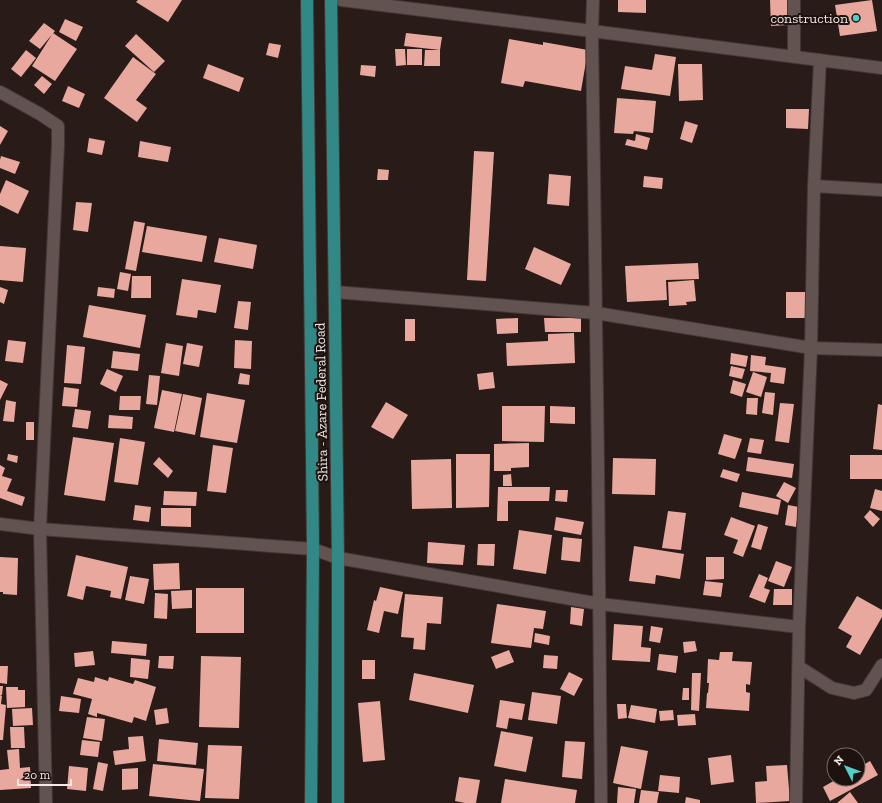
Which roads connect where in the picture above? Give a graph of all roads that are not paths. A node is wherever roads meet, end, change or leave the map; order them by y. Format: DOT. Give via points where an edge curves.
graph roads {
  1 [pos="307,0"];
  2 [pos="331,0"];
  3 [pos="341,0"];
  4 [pos="593,0"];
  5 [pos="794,0"];
  6 [pos="592,31"];
  7 [pos="794,57"];
  8 [pos="820,60"];
  9 [pos="882,68"];
  10 [pos="0,92"];
  11 [pos="814,186"];
  12 [pos="882,190"];
  13 [pos="335,292"];
  14 [pos="596,313"];
  15 [pos="812,348"];
  16 [pos="882,350"];
  17 [pos="0,524"];
  18 [pos="40,529"];
  19 [pos="313,549"];
  20 [pos="338,558"];
  21 [pos="600,604"];
  22 [pos="799,627"];
  23 [pos="882,665"];
  24 [pos="799,667"];
  25 [pos="46,803"];
  26 [pos="311,803"];
  27 [pos="338,803"];
  28 [pos="602,803"];
  29 [pos="796,803"];
  1 -- 19 [label="main road, Shira - Azare Federal Road"];
  2 -- 13 [label="main road, Shira - Azare Federal Road"];
  3 -- 6 [label="street"];
  4 -- 6 [label="street"];
  5 -- 7 [label="street"];
  6 -- 7 [label="street"];
  6 -- 14 [label="street"];
  7 -- 8 [label="street"];
  8 -- 9 [label="street"];
  8 -- 11 [label="street"];
  10 -- 18 [label="street" via="58,126"];
  11 -- 12 [label="street"];
  11 -- 15 [label="street"];
  13 -- 14 [label="street"];
  13 -- 20 [label="main road, Shira - Azare Federal Road"];
  14 -- 15 [label="street"];
  14 -- 21 [label="street"];
  15 -- 16 [label="street"];
  15 -- 22 [label="street"];
  17 -- 18 [label="street"];
  18 -- 19 [label="street"];
  18 -- 25 [label="street"];
  19 -- 20 [label="street"];
  19 -- 26 [label="main road, Shira - Azare Federal Road"];
  20 -- 21 [label="street"];
  20 -- 27 [label="main road, Shira - Azare Federal Road"];
  21 -- 22 [label="street"];
  21 -- 28 [label="street"];
  22 -- 24 [label="street"];
  23 -- 24 [label="street" via="866,690 854,693 832,688"];
  24 -- 29 [label="street"];
}
